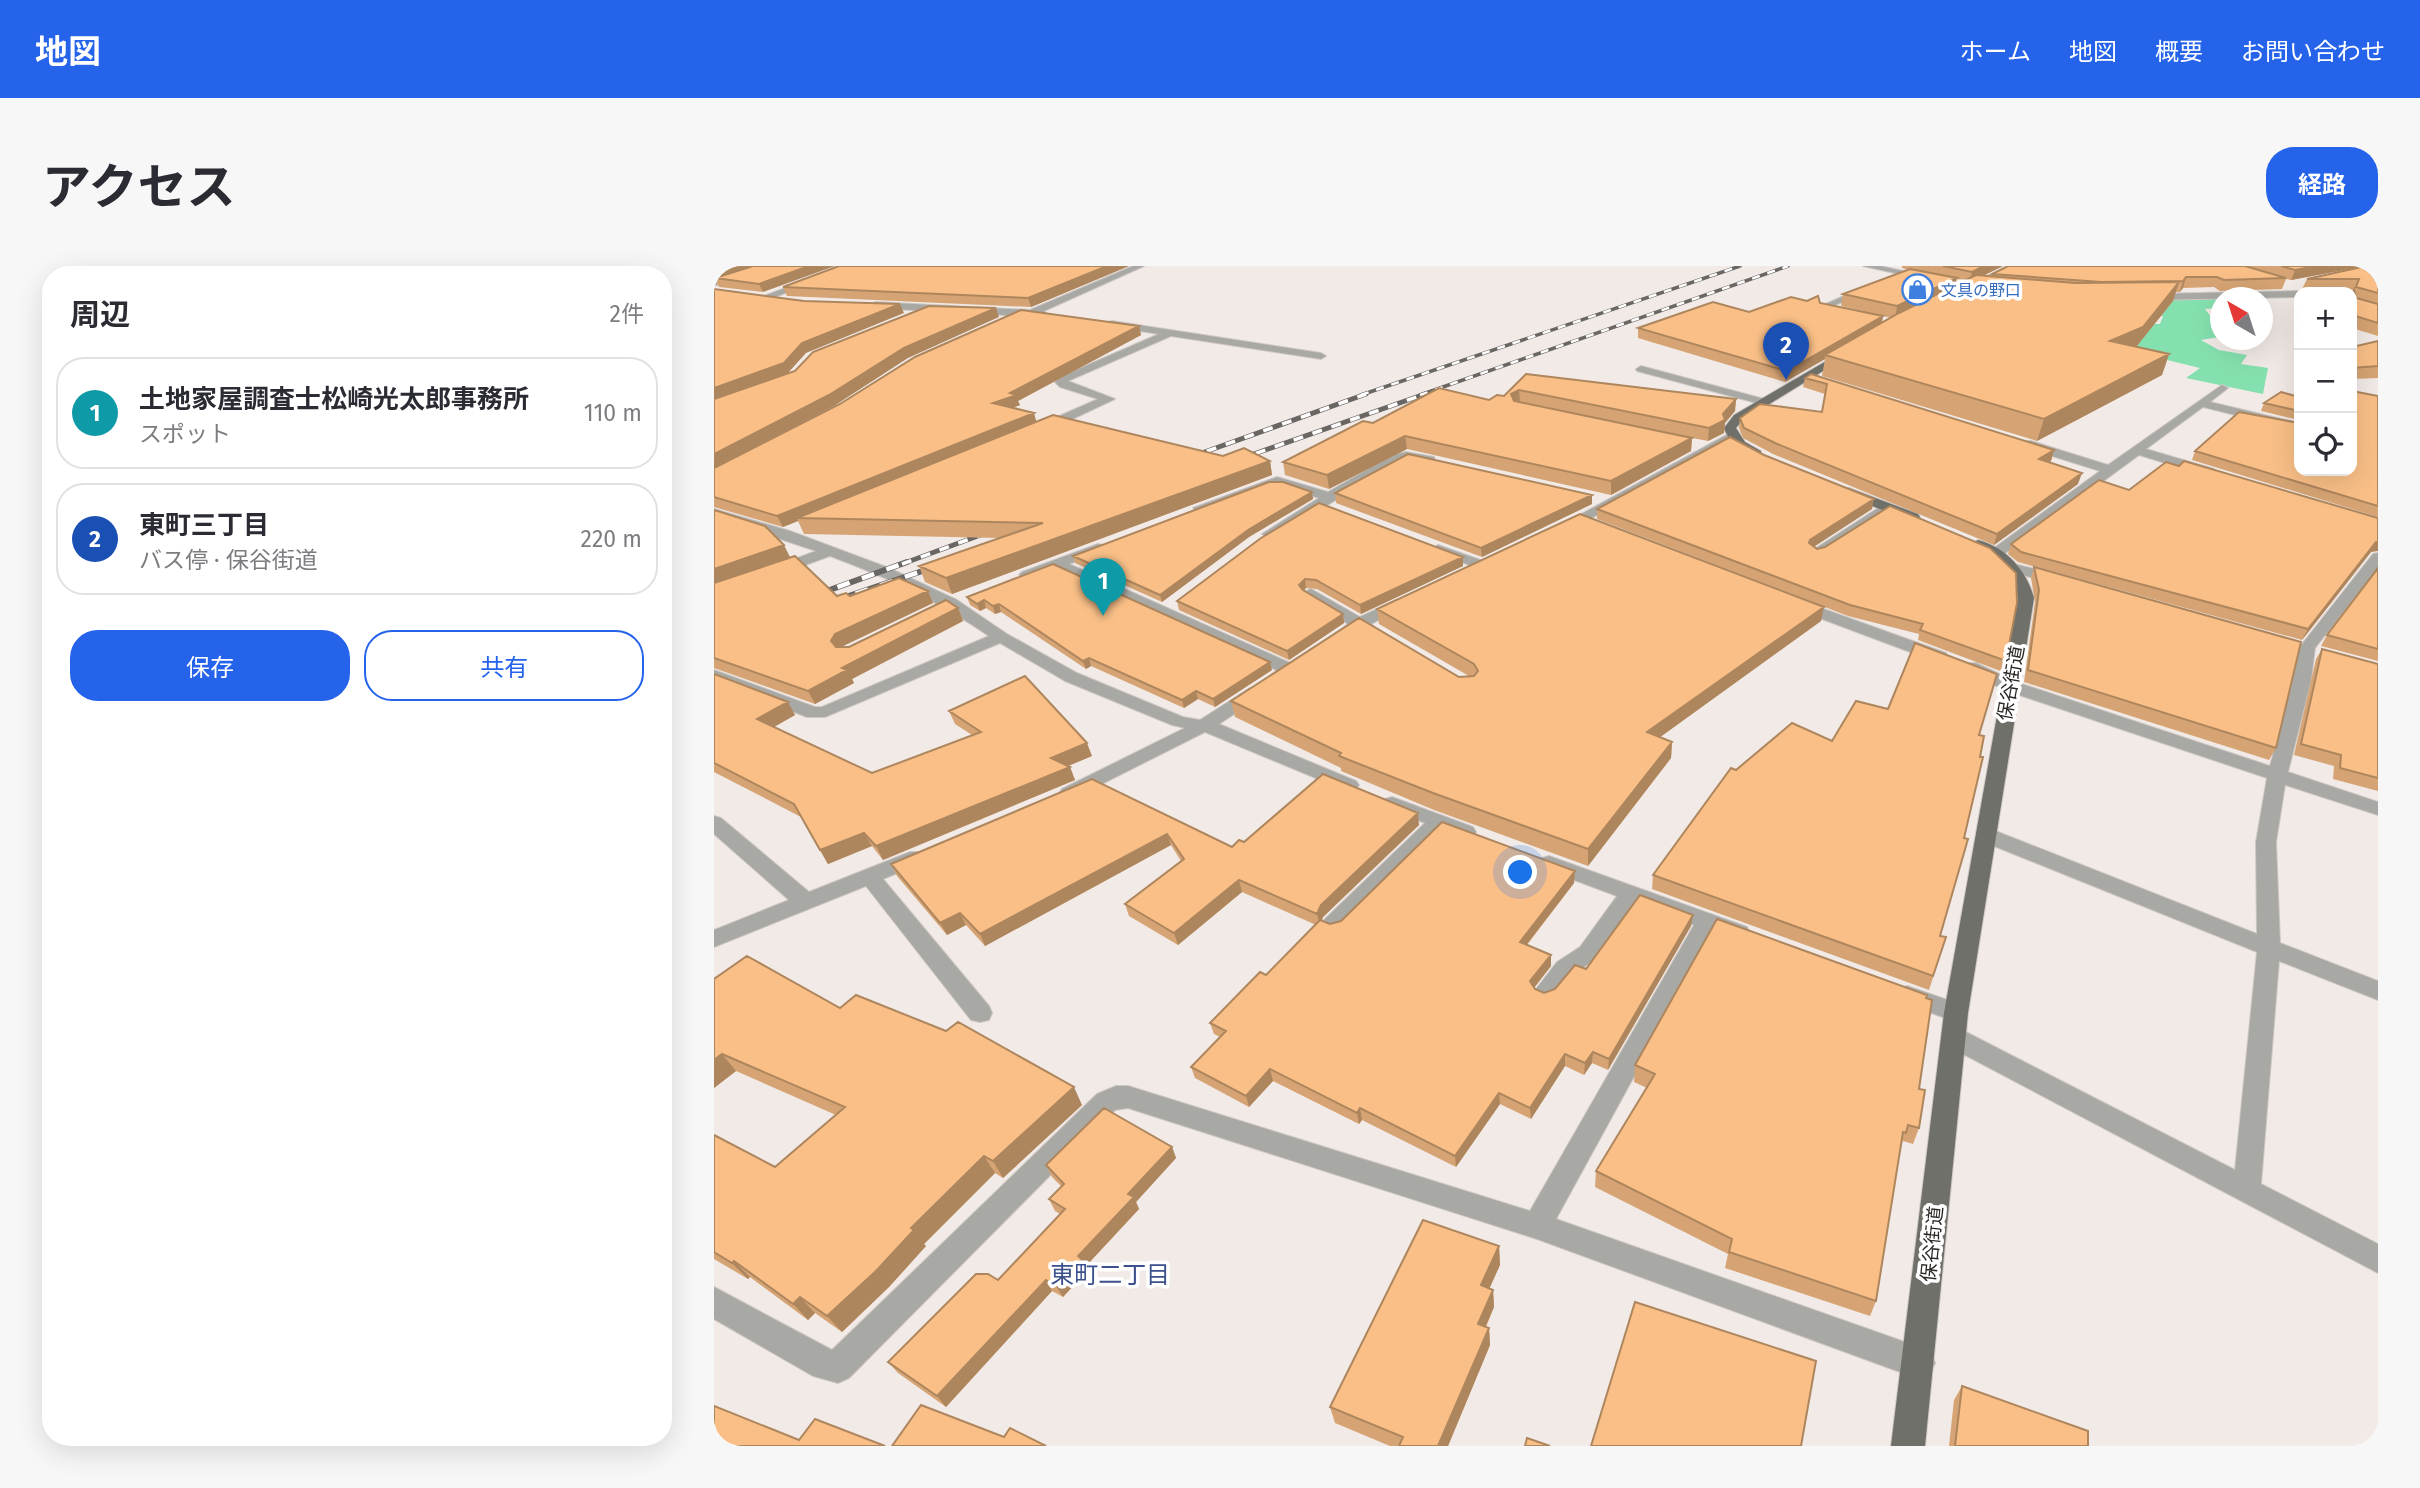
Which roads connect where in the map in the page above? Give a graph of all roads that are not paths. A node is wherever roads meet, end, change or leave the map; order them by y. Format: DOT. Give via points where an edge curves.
graph roads {
  1 [pos="769,266"];
  2 [pos="847,266"];
  3 [pos="1140,266"];
  4 [pos="1867,266"];
  5 [pos="1908,274"];
  6 [pos="714,283"];
  7 [pos="2280,283"];
  8 [pos="1994,284"];
  9 [pos="2304,284"];
  10 [pos="1971,287"];
  11 [pos="2300,287"];
  12 [pos="2294,289"];
  13 [pos="2294,290"];
  14 [pos="2273,293"];
  15 [pos="2210,296"];
  16 [pos="2138,297"];
  17 [pos="750,298"];
  18 [pos="761,299"];
  19 [pos="1948,299"];
  20 [pos="2273,301"];
  21 [pos="785,302"];
  22 [pos="866,305"];
  23 [pos="2284,306"];
  24 [pos="935,307"];
  25 [pos="1027,313"];
  26 [pos="1847,314"];
  27 [pos="1057,316"];
  28 [pos="910,317"];
  29 [pos="1095,322"];
  30 [pos="998,324"];
  31 [pos="1171,333"];
  32 [pos="1868,341"];
  33 [pos="1321,356"];
  34 [pos="1642,369"];
  35 [pos="2222,388"];
  36 [pos="1764,402"];
  37 [pos="2200,403"];
  38 [pos="2294,426"];
  39 [pos="1029,434"];
  40 [pos="1732,436"];
  41 [pos="2012,439"];
  42 [pos="2136,450"];
  43 [pos="1441,463"];
  44 [pos="1780,464"];
  45 [pos="2109,470"];
  46 [pos="2225,477"];
  47 [pos="1827,483"];
  48 [pos="1586,496"];
  49 [pos="1324,500"];
  50 [pos="1612,502"];
  51 [pos="1886,507"];
  52 [pos="714,513"];
  53 [pos="1343,513"];
  54 [pos="1181,516"];
  55 [pos="1580,520"];
  56 [pos="1928,524"];
  57 [pos="1605,529"];
  58 [pos="1545,536"];
  59 [pos="1958,536"];
  60 [pos="1256,542"];
  61 [pos="1419,542"];
  62 [pos="1106,545"];
  63 [pos="832,550"];
  64 [pos="1817,552"];
  65 [pos="1995,554"];
  66 [pos="1500,557"];
  67 [pos="2378,557"];
  68 [pos="1057,564"];
  69 [pos="1481,565"];
  70 [pos="2014,569"];
  71 [pos="765,574"];
  72 [pos="1457,577"];
  73 [pos="1010,581"];
  74 [pos="2072,582"];
  75 [pos="1311,594"];
  76 [pos="1420,595"];
  77 [pos="1784,599"];
  78 [pos="957,601"];
  79 [pos="928,614"];
  80 [pos="1359,624"];
  81 [pos="1001,637"];
  82 [pos="1383,638"];
  83 [pos="1325,647"];
  84 [pos="714,675"];
  85 [pos="2010,686"];
  86 [pos="1203,726"];
  87 [pos="2277,776"];
  88 [pos="1045,803"];
  89 [pos="2378,809"];
  90 [pos="1438,822"];
  91 [pos="714,823"];
  92 [pos="1986,835"];
  93 [pos="1490,841"];
  94 [pos="933,850"];
  95 [pos="1528,855"];
  96 [pos="870,877"];
  97 [pos="1632,893"];
  98 [pos="807,903"];
  99 [pos="1708,921"];
  100 [pos="1333,925"];
  101 [pos="714,939"];
  102 [pos="1760,941"];
  103 [pos="2269,947"];
  104 [pos="1891,989"];
  105 [pos="2378,992"];
  106 [pos="1545,993"];
  107 [pos="980,1013"];
  108 [pos="1956,1026"];
  109 [pos="2247,1190"];
  110 [pos="1537,1226"];
  111 [pos="2378,1259"];
  112 [pos="714,1302"];
  113 [pos="1919,1363"];
  114 [pos="1908,1446"];
  1 -- 6 [label="street"];
  2 -- 18 [label="street" via="851,267"];
  3 -- 25 [label="street"];
  4 -- 5 [label="street"];
  5 -- 10 [label="street"];
  5 -- 26 [label="street" via="1822,308"];
  7 -- 12 [label="street"];
  8 -- 10 [label="main road"];
  9 -- 11 [label="street"];
  10 -- 19 [label="main road"];
  13 -- 14 [label="street"];
  15 -- 16 [label="street"];
  17 -- 18 [label="street"];
  18 -- 21 [label="street"];
  20 -- 23 [label="street"];
  22 -- 24 [label="street"];
  24 -- 25 [label="street"];
  24 -- 28 [label="street"];
  25 -- 27 [label="street"];
  25 -- 30 [label="street"];
  29 -- 31 [label="street"];
  31 -- 33 [label="street"];
  31 -- 39 [label="street" via="1064,379 1064,385 1109,399"];
  32 -- 36 [label="main road" via="1812,379"];
  34 -- 36 [label="street"];
  35 -- 37 [label="street"];
  36 -- 40 [label="main road" via="1738,418 1730,428"];
  37 -- 38 [label="street"];
  37 -- 42 [label="street"];
  40 -- 44 [label="main road" via="1745,449"];
  40 -- 50 [label="street" via="1702,447"];
  41 -- 45 [label="street"];
  42 -- 45 [label="street"];
  42 -- 46 [label="street"];
  43 -- 49 [label="street" via="1406,456"];
  45 -- 65 [label="street"];
  47 -- 51 [label="main road"];
  48 -- 50 [label="street"];
  49 -- 53 [label="street"];
  49 -- 54 [label="street" via="1277,481"];
  49 -- 60 [label="street"];
  50 -- 55 [label="street"];
  51 -- 56 [label="main road"];
  51 -- 64 [label="street"];
  52 -- 63 [label="street" via="792,531"];
  55 -- 57 [label="street"];
  55 -- 58 [label="street"];
  59 -- 65 [label="main road"];
  61 -- 69 [label="street"];
  62 -- 68 [label="street"];
  63 -- 71 [label="street"];
  63 -- 78 [label="street"];
  65 -- 70 [label="main road"];
  66 -- 69 [label="street"];
  67 -- 87 [label="street" via="2306,648"];
  68 -- 73 [label="street"];
  68 -- 86 [label="street" via="1168,608 1285,674"];
  69 -- 72 [label="street"];
  70 -- 74 [label="street"];
  70 -- 85 [label="main road, 保谷街道" via="2024,583 2026,598"];
  75 -- 80 [label="street"];
  76 -- 80 [label="street"];
  77 -- 85 [label="street" via="1986,673"];
  78 -- 79 [label="street"];
  78 -- 81 [label="street"];
  80 -- 82 [label="street"];
  80 -- 83 [label="street"];
  81 -- 84 [label="street" via="825,712 813,713"];
  81 -- 86 [label="street" via="1071,677 1178,721"];
  85 -- 87 [label="street"];
  85 -- 92 [label="main road, 保谷街道"];
  86 -- 88 [label="street"];
  86 -- 90 [label="street"];
  87 -- 89 [label="street"];
  87 -- 103 [label="street" via="2266,842"];
  90 -- 93 [label="street"];
  90 -- 100 [label="street"];
  91 -- 98 [label="street"];
  92 -- 103 [label="street"];
  92 -- 108 [label="main road, 保谷街道"];
  94 -- 96 [label="street"];
  95 -- 97 [label="street"];
  96 -- 98 [label="street"];
  96 -- 107 [label="street"];
  97 -- 99 [label="street"];
  97 -- 106 [label="street" via="1588,953 1565,968"];
  98 -- 101 [label="street"];
  99 -- 102 [label="street"];
  99 -- 110 [label="street"];
  103 -- 105 [label="street"];
  103 -- 109 [label="street"];
  104 -- 108 [label="street"];
  108 -- 109 [label="street"];
  108 -- 113 [label="main road, 保谷街道"];
  109 -- 111 [label="street"];
  110 -- 112 [label="street" via="1128,1097 1116,1097 838,1367 824,1366"];
  110 -- 113 [label="street"];
  113 -- 114 [label="main road, 保谷街道"];
}
